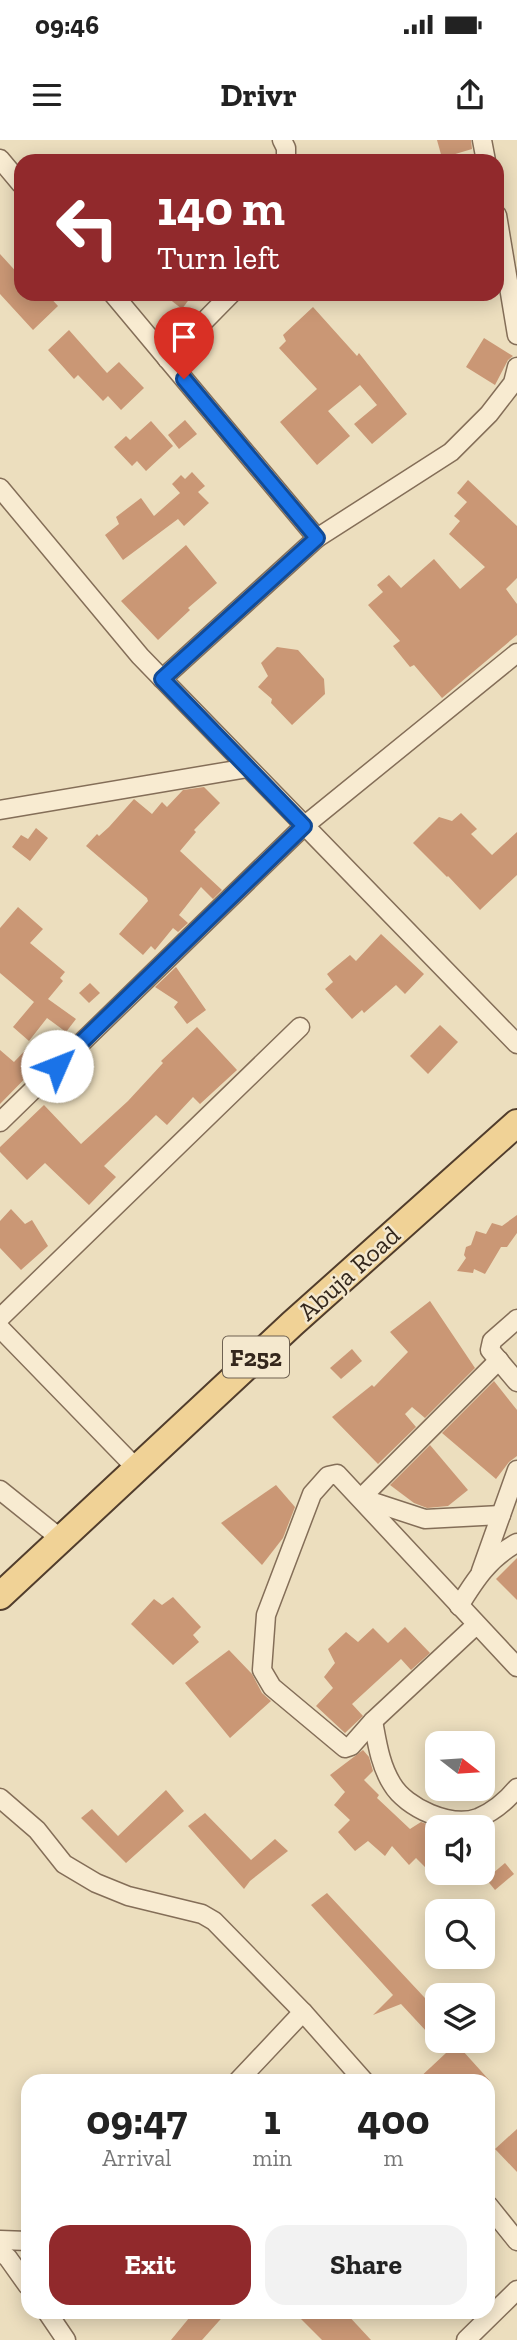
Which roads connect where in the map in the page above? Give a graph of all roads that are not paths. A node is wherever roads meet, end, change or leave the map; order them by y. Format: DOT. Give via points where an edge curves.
graph roads {
  1 [pos="0,159"];
  2 [pos="14,176"];
  3 [pos="504,257"];
  4 [pos="119,301"];
  5 [pos="224,301"];
  6 [pos="517,335"];
  7 [pos="167,359"];
  8 [pos="517,367"];
  9 [pos="0,488"];
  10 [pos="317,538"];
  11 [pos="517,653"];
  12 [pos="162,679"];
  13 [pos="248,768"];
  14 [pos="0,810"];
  15 [pos="304,826"];
  16 [pos="299,1027"];
  17 [pos="517,1044"];
  18 [pos="0,1122"];
  19 [pos="517,1123"];
  20 [pos="0,1318"];
  21 [pos="517,1319"];
  22 [pos="0,1328"];
  23 [pos="499,1360"];
  24 [pos="517,1382"];
  25 [pos="137,1469"];
  26 [pos="517,1470"];
  27 [pos="0,1490"];
  28 [pos="360,1498"];
  29 [pos="501,1515"];
  30 [pos="61,1539"];
  31 [pos="517,1544"];
  32 [pos="481,1570"];
  33 [pos="0,1597"];
  34 [pos="459,1606"];
  35 [pos="476,1625"];
  36 [pos="517,1667"];
  37 [pos="373,1721"];
  38 [pos="517,1788"];
  39 [pos="0,1798"];
  40 [pos="303,2012"];
  41 [pos="245,2074"];
  42 [pos="359,2074"];
  43 [pos="495,2214"];
  44 [pos="0,2240"];
  45 [pos="21,2241"];
  46 [pos="517,2241"];
  47 [pos="0,2251"];
  48 [pos="21,2276"];
  49 [pos="517,2290"];
  50 [pos="495,2312"];
  51 [pos="52,2319"];
  52 [pos="487,2319"];
  53 [pos="66,2340"];
  54 [pos="466,2340"];
  1 -- 2 [label="street"];
  3 -- 6 [label="street"];
  4 -- 7 [label="street"];
  5 -- 7 [label="street"];
  7 -- 10 [label="street"];
  8 -- 10 [label="street" via="513,383 489,414 451,452"];
  9 -- 12 [label="street"];
  10 -- 12 [label="street"];
  11 -- 15 [label="street"];
  12 -- 13 [label="street"];
  13 -- 14 [label="street"];
  13 -- 15 [label="street"];
  15 -- 17 [label="street"];
  15 -- 18 [label="street"];
  16 -- 20 [label="street"];
  19 -- 25 [label="main road, Abuja Road / F252"];
  21 -- 23 [label="street" via="492,1341 491,1350"];
  22 -- 25 [label="street"];
  23 -- 24 [label="street"];
  23 -- 28 [label="street"];
  25 -- 30 [label="main road, Abuja Road / F252"];
  26 -- 29 [label="street"];
  27 -- 30 [label="street"];
  28 -- 29 [label="street" via="425,1519"];
  28 -- 34 [label="street"];
  28 -- 37 [label="street" via="337,1474 328,1476 312,1494 266,1615 262,1670 272,1687 345,1748"];
  29 -- 32 [label="street"];
  30 -- 33 [label="main road, Abuja Road / F252"];
  31 -- 32 [label="street"];
  32 -- 34 [label="street"];
  34 -- 35 [label="street"];
  35 -- 36 [label="street"];
  35 -- 37 [label="street"];
  37 -- 38 [label="street" via="392,1784 404,1800 425,1811 450,1820 477,1818 507,1800"];
  39 -- 40 [label="street" via="37,1830 64,1864 96,1883 214,1921"];
  40 -- 41 [label="street"];
  40 -- 42 [label="street"];
  43 -- 46 [label="street"];
  44 -- 45 [label="street"];
  47 -- 48 [label="street"];
  49 -- 50 [label="street"];
  51 -- 53 [label="street"];
  52 -- 54 [label="street"];
}
